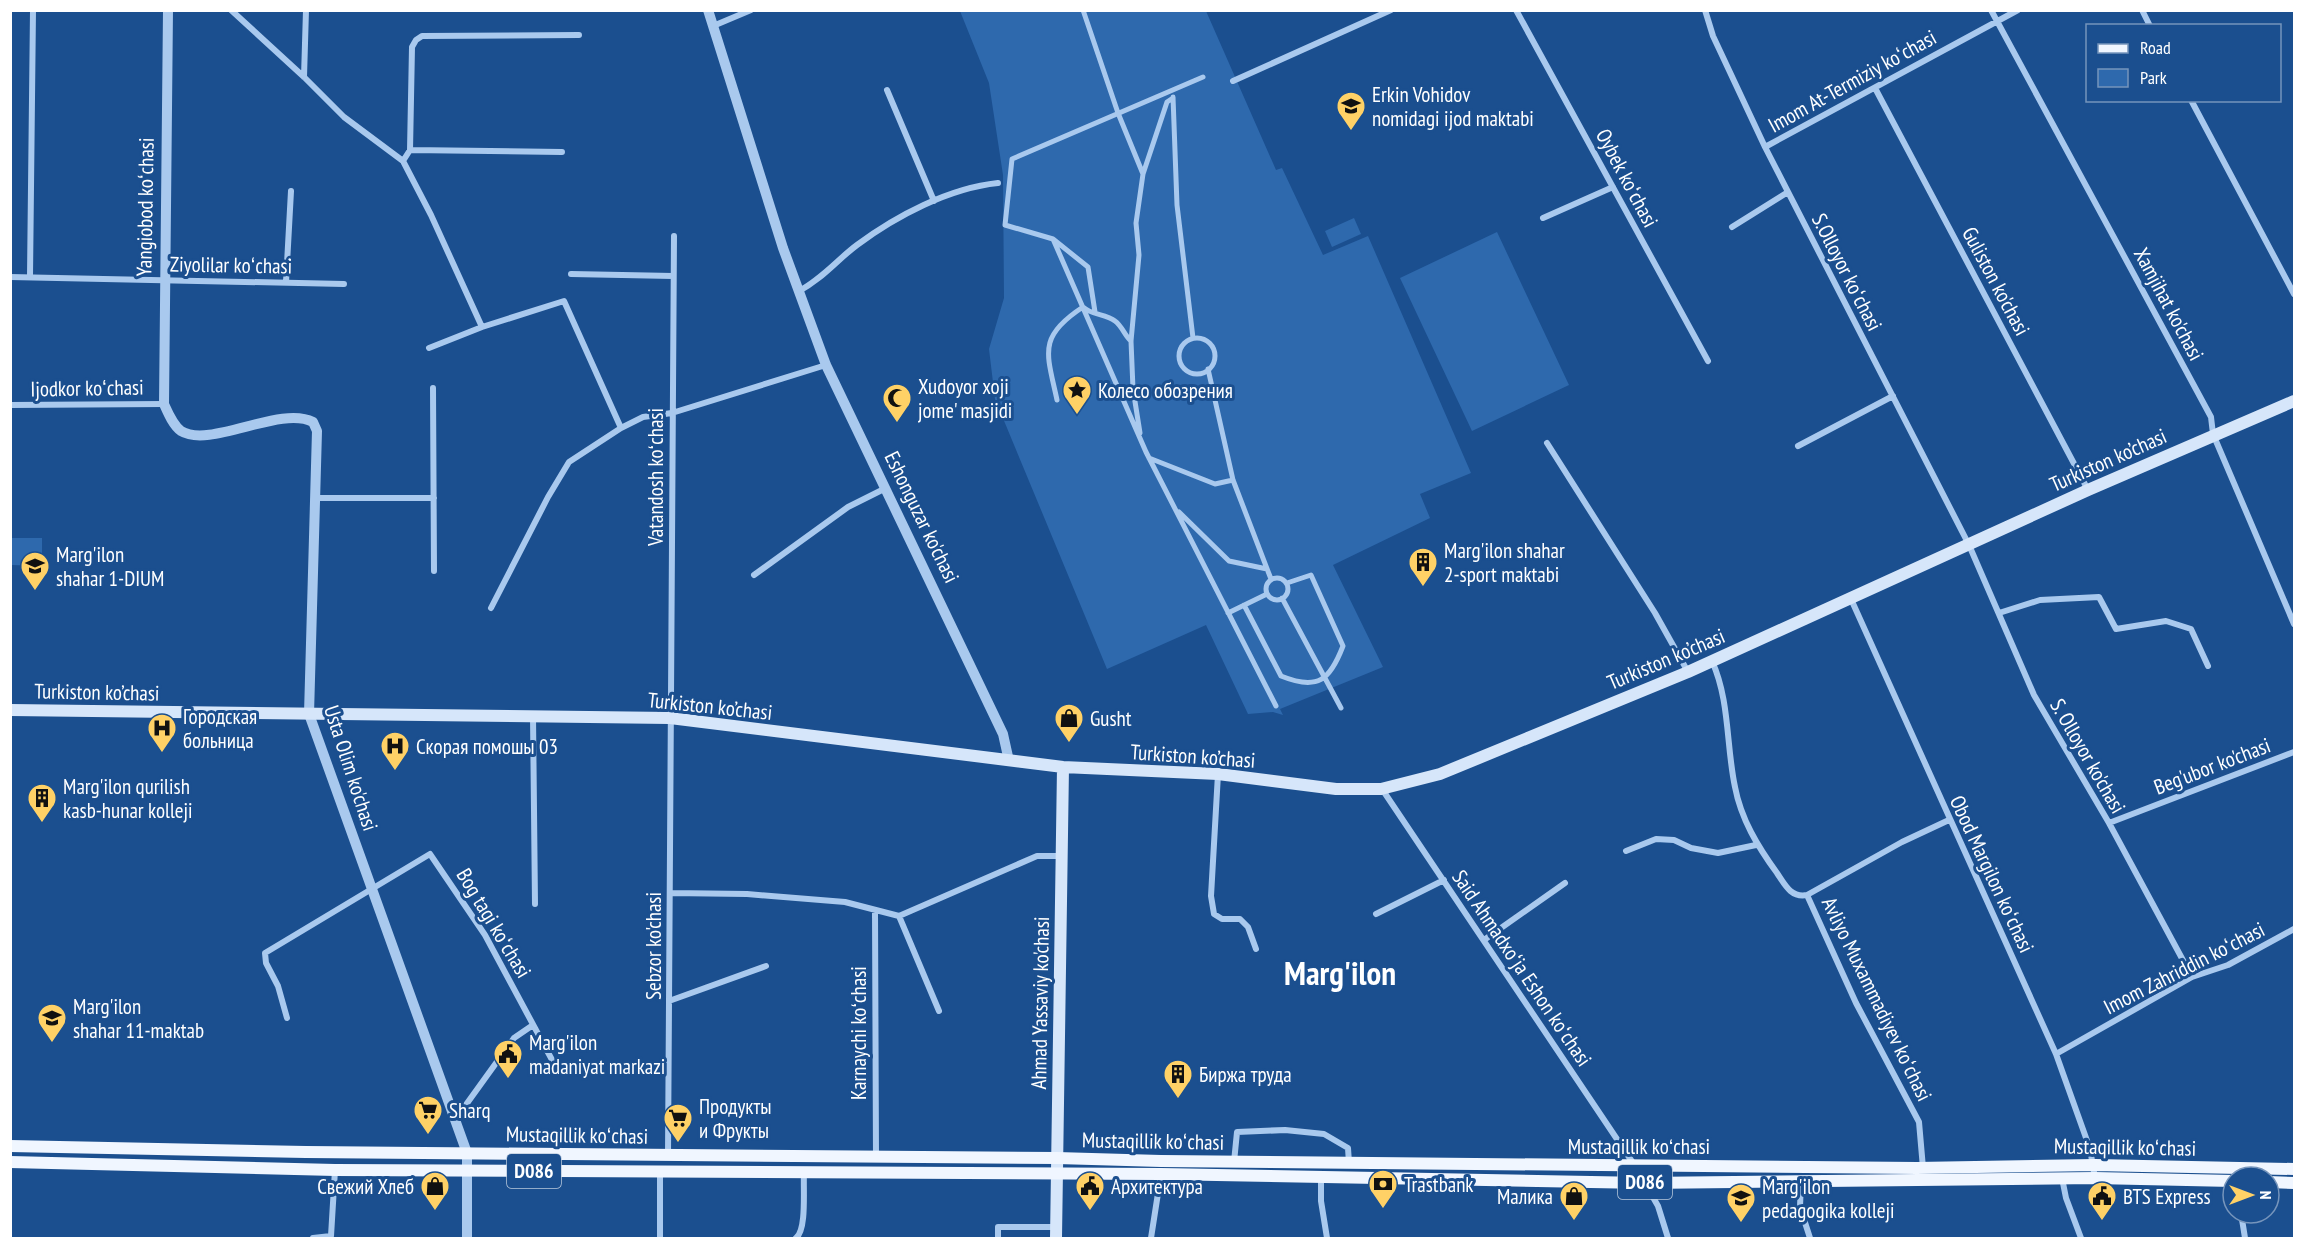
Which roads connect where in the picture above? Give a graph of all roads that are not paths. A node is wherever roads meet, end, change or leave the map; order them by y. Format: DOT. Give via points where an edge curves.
graph roads {
  1 [pos="33,10"];
  2 [pos="168,10"];
  3 [pos="231,10"];
  4 [pos="306,10"];
  5 [pos="708,10"];
  6 [pos="751,10"];
  7 [pos="1083,10"];
  8 [pos="1391,10"];
  9 [pos="1516,10"];
  10 [pos="1705,10"];
  11 [pos="1991,10"];
  12 [pos="2018,10"];
  13 [pos="2142,10"];
  14 [pos="1997,21"];
  15 [pos="2149,24"];
  16 [pos="713,26"];
  17 [pos="579,35"];
  18 [pos="304,76"];
  19 [pos="1203,77"];
  20 [pos="1233,81"];
  21 [pos="1875,88"];
  22 [pos="1173,89"];
  23 [pos="887,90"];
  24 [pos="1173,98"];
  25 [pos="2192,102"];
  26 [pos="1118,113"];
  27 [pos="1765,147"];
  28 [pos="410,150"];
  29 [pos="562,152"];
  30 [pos="403,161"];
  31 [pos="1143,174"];
  32 [pos="998,183"];
  33 [pos="1613,187"];
  34 [pos="291,191"];
  35 [pos="1788,192"];
  36 [pos="934,201"];
  37 [pos="1543,218"];
  38 [pos="1732,227"];
  39 [pos="674,236"];
  40 [pos="1053,239"];
  41 [pos="571,274"];
  42 [pos="10,276"];
  43 [pos="30,276"];
  44 [pos="673,276"];
  45 [pos="164,280"];
  46 [pos="286,282"];
  47 [pos="344,284"];
  48 [pos="799,291"];
  49 [pos="2295,294"];
  50 [pos="1083,307"];
  51 [pos="1095,312"];
  52 [pos="482,327"];
  53 [pos="1193,338"];
  54 [pos="1131,341"];
  55 [pos="429,348"];
  56 [pos="1708,361"];
  57 [pos="826,365"];
  58 [pos="1208,369"];
  59 [pos="433,388"];
  60 [pos="1893,396"];
  61 [pos="1057,400"];
  62 [pos="2295,401"];
  63 [pos="164,404"];
  64 [pos="10,405"];
  65 [pos="672,413"];
  66 [pos="621,428"];
  67 [pos="2213,434"];
  68 [pos="1547,443"];
  69 [pos="1798,446"];
  70 [pos="1145,454"];
  71 [pos="1233,480"];
  72 [pos="887,488"];
  73 [pos="2088,490"];
  74 [pos="316,498"];
  75 [pos="434,498"];
  76 [pos="1174,506"];
  77 [pos="1969,544"];
  78 [pos="1268,569"];
  79 [pos="434,571"];
  80 [pos="754,574"];
  81 [pos="1271,579"];
  82 [pos="1287,584"];
  83 [pos="1268,594"];
  84 [pos="1282,598"];
  85 [pos="1851,599"];
  86 [pos="1244,605"];
  87 [pos="491,608"];
  88 [pos="1228,612"];
  89 [pos="1999,613"];
  90 [pos="2295,624"];
  91 [pos="1712,661"];
  92 [pos="2208,666"];
  93 [pos="1688,672"];
  94 [pos="1324,678"];
  95 [pos="1276,706"];
  96 [pos="1341,708"];
  97 [pos="10,710"];
  98 [pos="309,714"];
  99 [pos="533,716"];
  100 [pos="670,718"];
  101 [pos="670,737"];
  102 [pos="2295,752"];
  103 [pos="1009,761"];
  104 [pos="1063,767"];
  105 [pos="1218,774"];
  106 [pos="1381,789"];
  107 [pos="1949,820"];
  108 [pos="2109,823"];
  109 [pos="1756,845"];
  110 [pos="1626,851"];
  111 [pos="1062,856"];
  112 [pos="1444,880"];
  113 [pos="1565,884"];
  114 [pos="371,888"];
  115 [pos="670,893"];
  116 [pos="1807,895"];
  117 [pos="535,904"];
  118 [pos="875,910"];
  119 [pos="1376,914"];
  120 [pos="900,915"];
  121 [pos="2295,929"];
  122 [pos="1484,940"];
  123 [pos="1256,949"];
  124 [pos="766,966"];
  125 [pos="2192,977"];
  126 [pos="669,1001"];
  127 [pos="939,1011"];
  128 [pos="287,1018"];
  129 [pos="533,1025"];
  130 [pos="2056,1054"];
  131 [pos="558,1071"];
  132 [pos="455,1120"];
  133 [pos="10,1146"];
  134 [pos="466,1154"];
  135 [pos="668,1155"];
  136 [pos="876,1157"];
  137 [pos="1058,1158"];
  138 [pos="10,1162"];
  139 [pos="1234,1162"];
  140 [pos="1349,1163"];
  141 [pos="1635,1166"];
  142 [pos="1923,1168"];
  143 [pos="2295,1169"];
  144 [pos="335,1170"];
  145 [pos="467,1171"];
  146 [pos="660,1171"];
  147 [pos="2095,1171"];
  148 [pos="804,1172"];
  149 [pos="1057,1174"];
  150 [pos="1161,1174"];
  151 [pos="1321,1177"];
  152 [pos="2062,1178"];
  153 [pos="2221,1180"];
  154 [pos="1801,1181"];
  155 [pos="1644,1182"];
  156 [pos="1056,1233"];
  157 [pos="313,1239"];
  158 [pos="467,1239"];
  159 [pos="660,1239"];
  160 [pos="796,1239"];
  161 [pos="998,1239"];
  162 [pos="1151,1239"];
  163 [pos="1327,1239"];
  164 [pos="1668,1239"];
  165 [pos="1810,1239"];
  166 [pos="2081,1239"];
  1 -- 43 [label="street"];
  2 -- 45 [label="street, Yangiobod koʻchasi"];
  3 -- 18 [label="street"];
  4 -- 18 [label="street"];
  5 -- 16 [label="street, Eshonguzar ko'chasi"];
  6 -- 16 [label="street"];
  7 -- 26 [label="street"];
  8 -- 20 [label="street"];
  9 -- 33 [label="street, Oybek koʻchasi"];
  10 -- 27 [label="street, S.Olloyor koʻchasi" via="1713,36"];
  11 -- 14 [label="street, Xamjihat ko'chasi"];
  12 -- 14 [label="street, Imom At-Termiziy koʻchasi"];
  13 -- 15 [label="street"];
  14 -- 21 [label="street, Imom At-Termiziy koʻchasi"];
  14 -- 67 [label="street, Xamjihat ko'chasi" via="2211,417"];
  16 -- 48 [label="street, Eshonguzar ko'chasi"];
  17 -- 28 [label="street" via="422,36 416,40 412,48"];
  18 -- 30 [label="street" via="344,117"];
  19 -- 22 [label="street"];
  21 -- 27 [label="street, Imom At-Termiziy koʻchasi"];
  21 -- 73 [label="street, Guliston ko'chasi"];
  22 -- 24 [label="street"];
  22 -- 26 [label="street"];
  23 -- 36 [label="street"];
  24 -- 31 [label="street" via="1167,102"];
  24 -- 53 [label="street" via="1177,205"];
  25 -- 49 [label="street"];
  26 -- 31 [label="street"];
  26 -- 40 [label="street" via="1012,159 1005,225"];
  27 -- 35 [label="street, S.Olloyor koʻchasi"];
  28 -- 29 [label="street"];
  28 -- 30 [label="street"];
  30 -- 52 [label="street"];
  31 -- 54 [label="street" via="1136,223 1139,255"];
  32 -- 36 [label="street" via="979,184"];
  33 -- 37 [label="street"];
  33 -- 56 [label="street, Oybek koʻchasi"];
  34 -- 46 [label="street"];
  35 -- 38 [label="street"];
  35 -- 60 [label="street, S.Olloyor koʻchasi"];
  36 -- 48 [label="street" via="870,237 816,282"];
  39 -- 44 [label="street, Vatandosh koʻchasi"];
  40 -- 50 [label="street"];
  40 -- 51 [label="street" via="1088,267"];
  41 -- 44 [label="street"];
  42 -- 43 [label="street, Ziyolilar koʻchasi"];
  43 -- 45 [label="street, Ziyolilar koʻchasi"];
  44 -- 65 [label="street, Vatandosh koʻchasi"];
  45 -- 46 [label="street, Ziyolilar koʻchasi"];
  45 -- 63 [label="street, Yangiobod koʻchasi"];
  46 -- 47 [label="street, Ziyolilar koʻchasi"];
  48 -- 57 [label="street, Eshonguzar ko'chasi"];
  50 -- 51 [label="street"];
  50 -- 61 [label="street" via="1055,328 1048,350"];
  50 -- 70 [label="street"];
  51 -- 54 [label="street" via="1116,321"];
  52 -- 55 [label="street"];
  52 -- 66 [label="street" via="564,301"];
  53 -- 58 [label="street" via="1202,339 1214,349 1213,365"];
  53 -- 58 [label="street" via="1180,348 1180,364 1192,374"];
  54 -- 70 [label="street" via="1133,389"];
  57 -- 65 [label="street"];
  57 -- 72 [label="street, Eshonguzar ko'chasi"];
  58 -- 71 [label="street"];
  59 -- 75 [label="street"];
  60 -- 69 [label="street"];
  60 -- 77 [label="street, S.Olloyor koʻchasi"];
  62 -- 67 [label="main road, Turkiston ko’chasi"];
  63 -- 64 [label="street, Ijodkor koʻchasi"];
  63 -- 74 [label="street, Usta Olim ko'chasi" via="173,422 189,433 298,417 313,422 319,443"];
  65 -- 66 [label="street" via="643,417"];
  65 -- 100 [label="street, Vatandosh koʻchasi"];
  66 -- 87 [label="street" via="569,462"];
  67 -- 73 [label="main road, Turkiston ko’chasi"];
  67 -- 90 [label="street, Xamjihat ko'chasi"];
  68 -- 93 [label="street" via="1650,603"];
  70 -- 71 [label="street" via="1215,484"];
  70 -- 76 [label="street"];
  71 -- 78 [label="street"];
  72 -- 80 [label="street" via="848,507"];
  72 -- 103 [label="street, Eshonguzar ko'chasi" via="1003,734"];
  73 -- 77 [label="main road, Turkiston ko’chasi"];
  74 -- 75 [label="street"];
  74 -- 98 [label="street, Usta Olim ko'chasi"];
  75 -- 79 [label="street"];
  76 -- 78 [label="street" via="1229,561"];
  76 -- 88 [label="street"];
  77 -- 85 [label="main road, Turkiston ko’chasi"];
  77 -- 89 [label="street, S. Olloyor ko'chasi"];
  78 -- 81 [label="street"];
  81 -- 82 [label="street" via="1279,578"];
  81 -- 83 [label="street"];
  82 -- 84 [label="street" via="1287,593"];
  82 -- 94 [label="street" via="1311,574 1343,646 1334,671"];
  83 -- 84 [label="street" via="1275,600"];
  83 -- 86 [label="street"];
  84 -- 94 [label="street"];
  85 -- 91 [label="main road, Turkiston ko’chasi"];
  85 -- 107 [label="street, Obod Margilon koʻchasi"];
  86 -- 88 [label="street"];
  86 -- 94 [label="street" via="1281,676 1311,682"];
  88 -- 95 [label="street"];
  89 -- 92 [label="street" via="2040,600 2099,597 2116,629 2166,621 2191,629"];
  89 -- 108 [label="street, S. Olloyor ko'chasi" via="2034,695"];
  91 -- 93 [label="main road, Turkiston ko’chasi"];
  91 -- 109 [label="street, Avliyo Muxammadiyev koʻchasi" via="1720,680 1735,788"];
  93 -- 106 [label="main road, Turkiston ko’chasi" via="1440,774"];
  94 -- 96 [label="street"];
  97 -- 98 [label="main road, Turkiston ko’chasi"];
  98 -- 99 [label="main road, Turkiston ko’chasi"];
  98 -- 114 [label="street, Usta Olim ko'chasi"];
  99 -- 100 [label="main road, Turkiston ko’chasi"];
  99 -- 117 [label="street"];
  100 -- 101 [label="street, Vatandosh koʻchasi"];
  100 -- 103 [label="main road, Turkiston ko’chasi"];
  101 -- 115 [label="street, Sebzor ko'chasi"];
  102 -- 108 [label="street, Beg'ubor ko'chasi"];
  103 -- 104 [label="main road, Turkiston ko’chasi"];
  104 -- 105 [label="main road, Turkiston ko’chasi"];
  104 -- 111 [label="main road, Ahmad Yassaviy ko'chasi"];
  105 -- 106 [label="main road, Turkiston ko’chasi" via="1336,789"];
  105 -- 123 [label="street" via="1211,896 1214,914 1222,919 1240,919 1248,927"];
  106 -- 112 [label="street, Said Ahmadxoʻja Eshon koʻchasi"];
  107 -- 116 [label="street"];
  107 -- 130 [label="street, Obod Margilon koʻchasi"];
  108 -- 125 [label="street, S. Olloyor ko'chasi"];
  109 -- 110 [label="street" via="1718,853 1656,839"];
  109 -- 116 [label="street, Avliyo Muxammadiyev koʻchasi" via="1790,892"];
  111 -- 120 [label="street" via="1036,856"];
  111 -- 137 [label="main road, Ahmad Yassaviy ko'chasi"];
  112 -- 119 [label="street"];
  112 -- 122 [label="street, Said Ahmadxoʻja Eshon koʻchasi"];
  113 -- 122 [label="street"];
  114 -- 128 [label="street" via="265,953"];
  114 -- 129 [label="street, Bog tagi koʻchasi" via="427,855 434,856 485,935"];
  114 -- 132 [label="street, Usta Olim ko'chasi"];
  115 -- 118 [label="street" via="845,902"];
  115 -- 126 [label="street, Sebzor ko'chasi"];
  116 -- 142 [label="street, Avliyo Muxammadiyev koʻchasi" via="1856,1002 1919,1122"];
  118 -- 120 [label="street"];
  118 -- 136 [label="street, Karnaychi koʻchasi"];
  120 -- 127 [label="street"];
  121 -- 125 [label="street, Imom Zahriddin koʻchasi" via="2228,965"];
  122 -- 141 [label="street, Said Ahmadxoʻja Eshon koʻchasi"];
  124 -- 126 [label="street"];
  125 -- 130 [label="street, Imom Zahriddin koʻchasi"];
  126 -- 135 [label="street, Sebzor ko'chasi"];
  129 -- 131 [label="street, Bog tagi koʻchasi"];
  129 -- 132 [label="street" via="514,1038"];
  130 -- 147 [label="street, Obod Margilon koʻchasi"];
  132 -- 134 [label="street, Usta Olim ko'chasi"];
  133 -- 134 [label="main road, Mustaqillik koʻchasi / D086"];
  134 -- 135 [label="main road, Mustaqillik koʻchasi / D086"];
  134 -- 145 [label="street, Usta Olim ko'chasi"];
  135 -- 136 [label="main road, Mustaqillik koʻchasi / D086"];
  136 -- 137 [label="main road, Mustaqillik koʻchasi / D086"];
  137 -- 139 [label="main road, Mustaqillik koʻchasi / D086"];
  137 -- 149 [label="main road, Ahmad Yassaviy ko'chasi"];
  138 -- 144 [label="main road, Mustaqillik koʻchasi / D086"];
  139 -- 140 [label="main road, Mustaqillik koʻchasi / D086"];
  139 -- 140 [label="street" via="1237,1132 1285,1130 1323,1134 1348,1148"];
  140 -- 141 [label="main road, Mustaqillik koʻchasi / D086"];
  141 -- 142 [label="main road, Mustaqillik koʻchasi / D086"];
  141 -- 155 [label="street, Said Ahmadxoʻja Eshon koʻchasi"];
  142 -- 147 [label="main road, Mustaqillik koʻchasi / D086"];
  143 -- 147 [label="main road, Mustaqillik koʻchasi / D086"];
  144 -- 145 [label="main road, Mustaqillik koʻchasi / D086"];
  144 -- 157 [label="street" via="331,1236"];
  145 -- 146 [label="main road, Mustaqillik koʻchasi / D086"];
  145 -- 158 [label="street, Usta Olim ko'chasi"];
  146 -- 148 [label="main road, Mustaqillik koʻchasi / D086"];
  146 -- 159 [label="street"];
  147 -- 152 [label="main road, Mustaqillik koʻchasi / D086"];
  147 -- 153 [label="main road, Mustaqillik koʻchasi / D086"];
  148 -- 149 [label="main road, Mustaqillik koʻchasi / D086"];
  148 -- 160 [label="street" via="803,1224"];
  149 -- 150 [label="main road, Mustaqillik koʻchasi / D086"];
  149 -- 156 [label="main road, Ahmad Yassaviy ko'chasi"];
  150 -- 151 [label="main road, Mustaqillik koʻchasi / D086"];
  150 -- 162 [label="street"];
  151 -- 155 [label="main road, Mustaqillik koʻchasi / D086"];
  151 -- 163 [label="street"];
  152 -- 154 [label="main road, Mustaqillik koʻchasi / D086"];
  152 -- 166 [label="street"];
  154 -- 155 [label="main road, Mustaqillik koʻchasi / D086"];
  154 -- 165 [label="street" via="1800,1207"];
  155 -- 164 [label="street, Said Ahmadxoʻja Eshon koʻchasi" via="1658,1206"];
  156 -- 161 [label="street" via="998,1227"];
}
